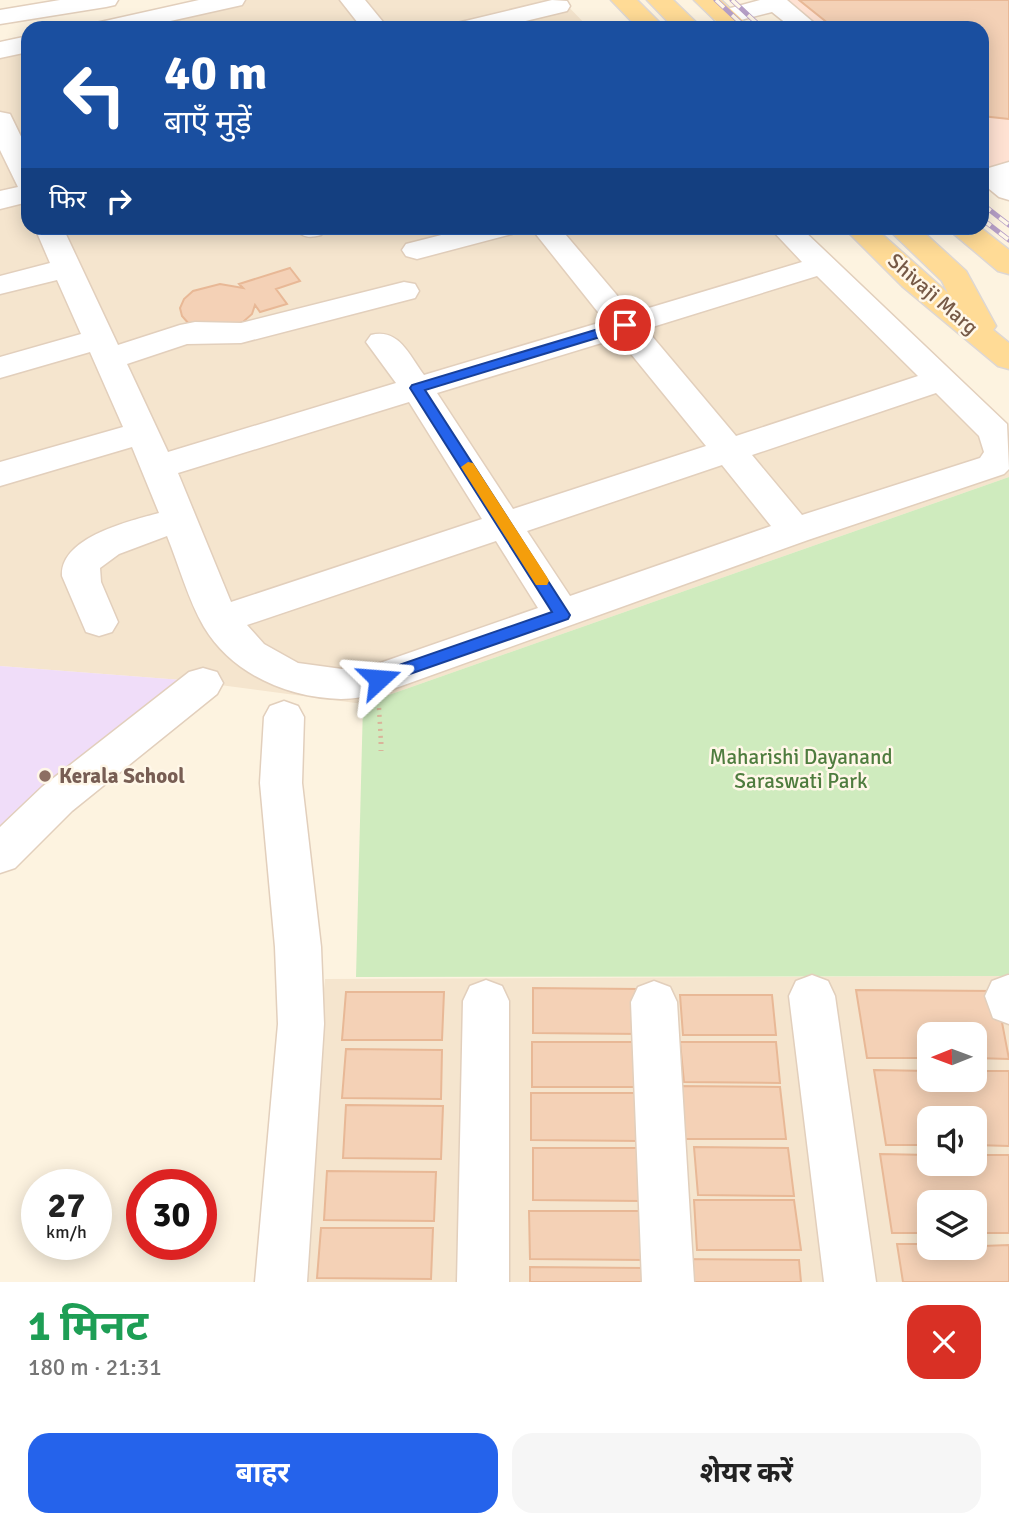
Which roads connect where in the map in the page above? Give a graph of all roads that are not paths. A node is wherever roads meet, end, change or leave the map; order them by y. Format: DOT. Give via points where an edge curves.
graph roads {
  1 [pos="106,0"];
  2 [pos="233,0"];
  3 [pos="352,0"];
  4 [pos="623,0"];
  5 [pos="659,0"];
  6 [pos="774,2"];
  7 [pos="561,9"];
  8 [pos="723,15"];
  9 [pos="0,18"];
  10 [pos="172,21"];
  11 [pos="369,21"];
  12 [pos="501,21"];
  13 [pos="645,21"];
  14 [pos="682,21"];
  15 [pos="798,21"];
  16 [pos="21,46"];
  17 [pos="0,50"];
  18 [pos="9,135"];
  19 [pos="21,164"];
  20 [pos="21,195"];
  21 [pos="0,200"];
  22 [pos="52,235"];
  23 [pos="475,235"];
  24 [pos="550,235"];
  25 [pos="792,235"];
  26 [pos="866,235"];
  27 [pos="910,235"];
  28 [pos="973,235"];
  29 [pos="417,250"];
  30 [pos="823,265"];
  31 [pos="1009,265"];
  32 [pos="67,268"];
  33 [pos="0,285"];
  34 [pos="404,291"];
  35 [pos="625,325"];
  36 [pos="382,342"];
  37 [pos="104,349"];
  38 [pos="997,349"];
  39 [pos="0,368"];
  40 [pos="940,380"];
  41 [pos="417,388"];
  42 [pos="142,433"];
  43 [pos="728,450"];
  44 [pos="158,467"];
  45 [pos="0,474"];
  46 [pos="179,520"];
  47 [pos="505,524"];
  48 [pos="795,531"];
  49 [pos="562,615"];
  50 [pos="219,620"];
  51 [pos="99,622"];
  52 [pos="203,683"];
  53 [pos="284,717"];
  54 [pos="0,855"];
  55 [pos="812,996"];
  56 [pos="486,1001"];
  57 [pos="654,1002"];
  58 [pos="282,1282"];
  59 [pos="483,1282"];
  60 [pos="668,1282"];
  61 [pos="850,1282"];
  1 -- 9 [label="street"];
  2 -- 10 [label="street"];
  3 -- 11 [label="street"];
  4 -- 13 [label="main road"];
  5 -- 14 [label="main road"];
  6 -- 8 [label="street"];
  6 -- 15 [label="street"];
  7 -- 12 [label="street"];
  16 -- 17 [label="street"];
  18 -- 19 [label="street"];
  20 -- 21 [label="street"];
  22 -- 32 [label="street"];
  23 -- 29 [label="street"];
  24 -- 35 [label="street"];
  25 -- 30 [label="street"];
  26 -- 38 [label="main road, Shivaji Marg" via="912,280"];
  27 -- 38 [label="main road" via="955,277"];
  28 -- 31 [label="main road"];
  30 -- 35 [label="street"];
  30 -- 40 [label="street"];
  32 -- 33 [label="street"];
  32 -- 37 [label="street"];
  34 -- 37 [label="street" via="241,333 195,332"];
  35 -- 41 [label="street"];
  35 -- 43 [label="street"];
  36 -- 41 [label="street"];
  37 -- 39 [label="street"];
  37 -- 42 [label="street"];
  40 -- 43 [label="street"];
  40 -- 48 [label="street" via="995,432 1002,454 992,466"];
  41 -- 44 [label="street"];
  41 -- 47 [label="street"];
  42 -- 44 [label="street"];
  42 -- 45 [label="street"];
  43 -- 47 [label="street"];
  43 -- 48 [label="street"];
  44 -- 46 [label="street"];
  46 -- 50 [label="street"];
  46 -- 51 [label="street" via="125,537 90,554 82,564 80,573"];
  47 -- 49 [label="street"];
  47 -- 50 [label="street"];
  48 -- 49 [label="street"];
  49 -- 50 [label="street" via="379,679 342,684 290,677 250,654"];
  52 -- 54 [label="street" via="57,799"];
  53 -- 58 [label="street" via="281,783 301,1024"];
  55 -- 61 [label="street"];
  56 -- 59 [label="street"];
  57 -- 60 [label="street"];
}
